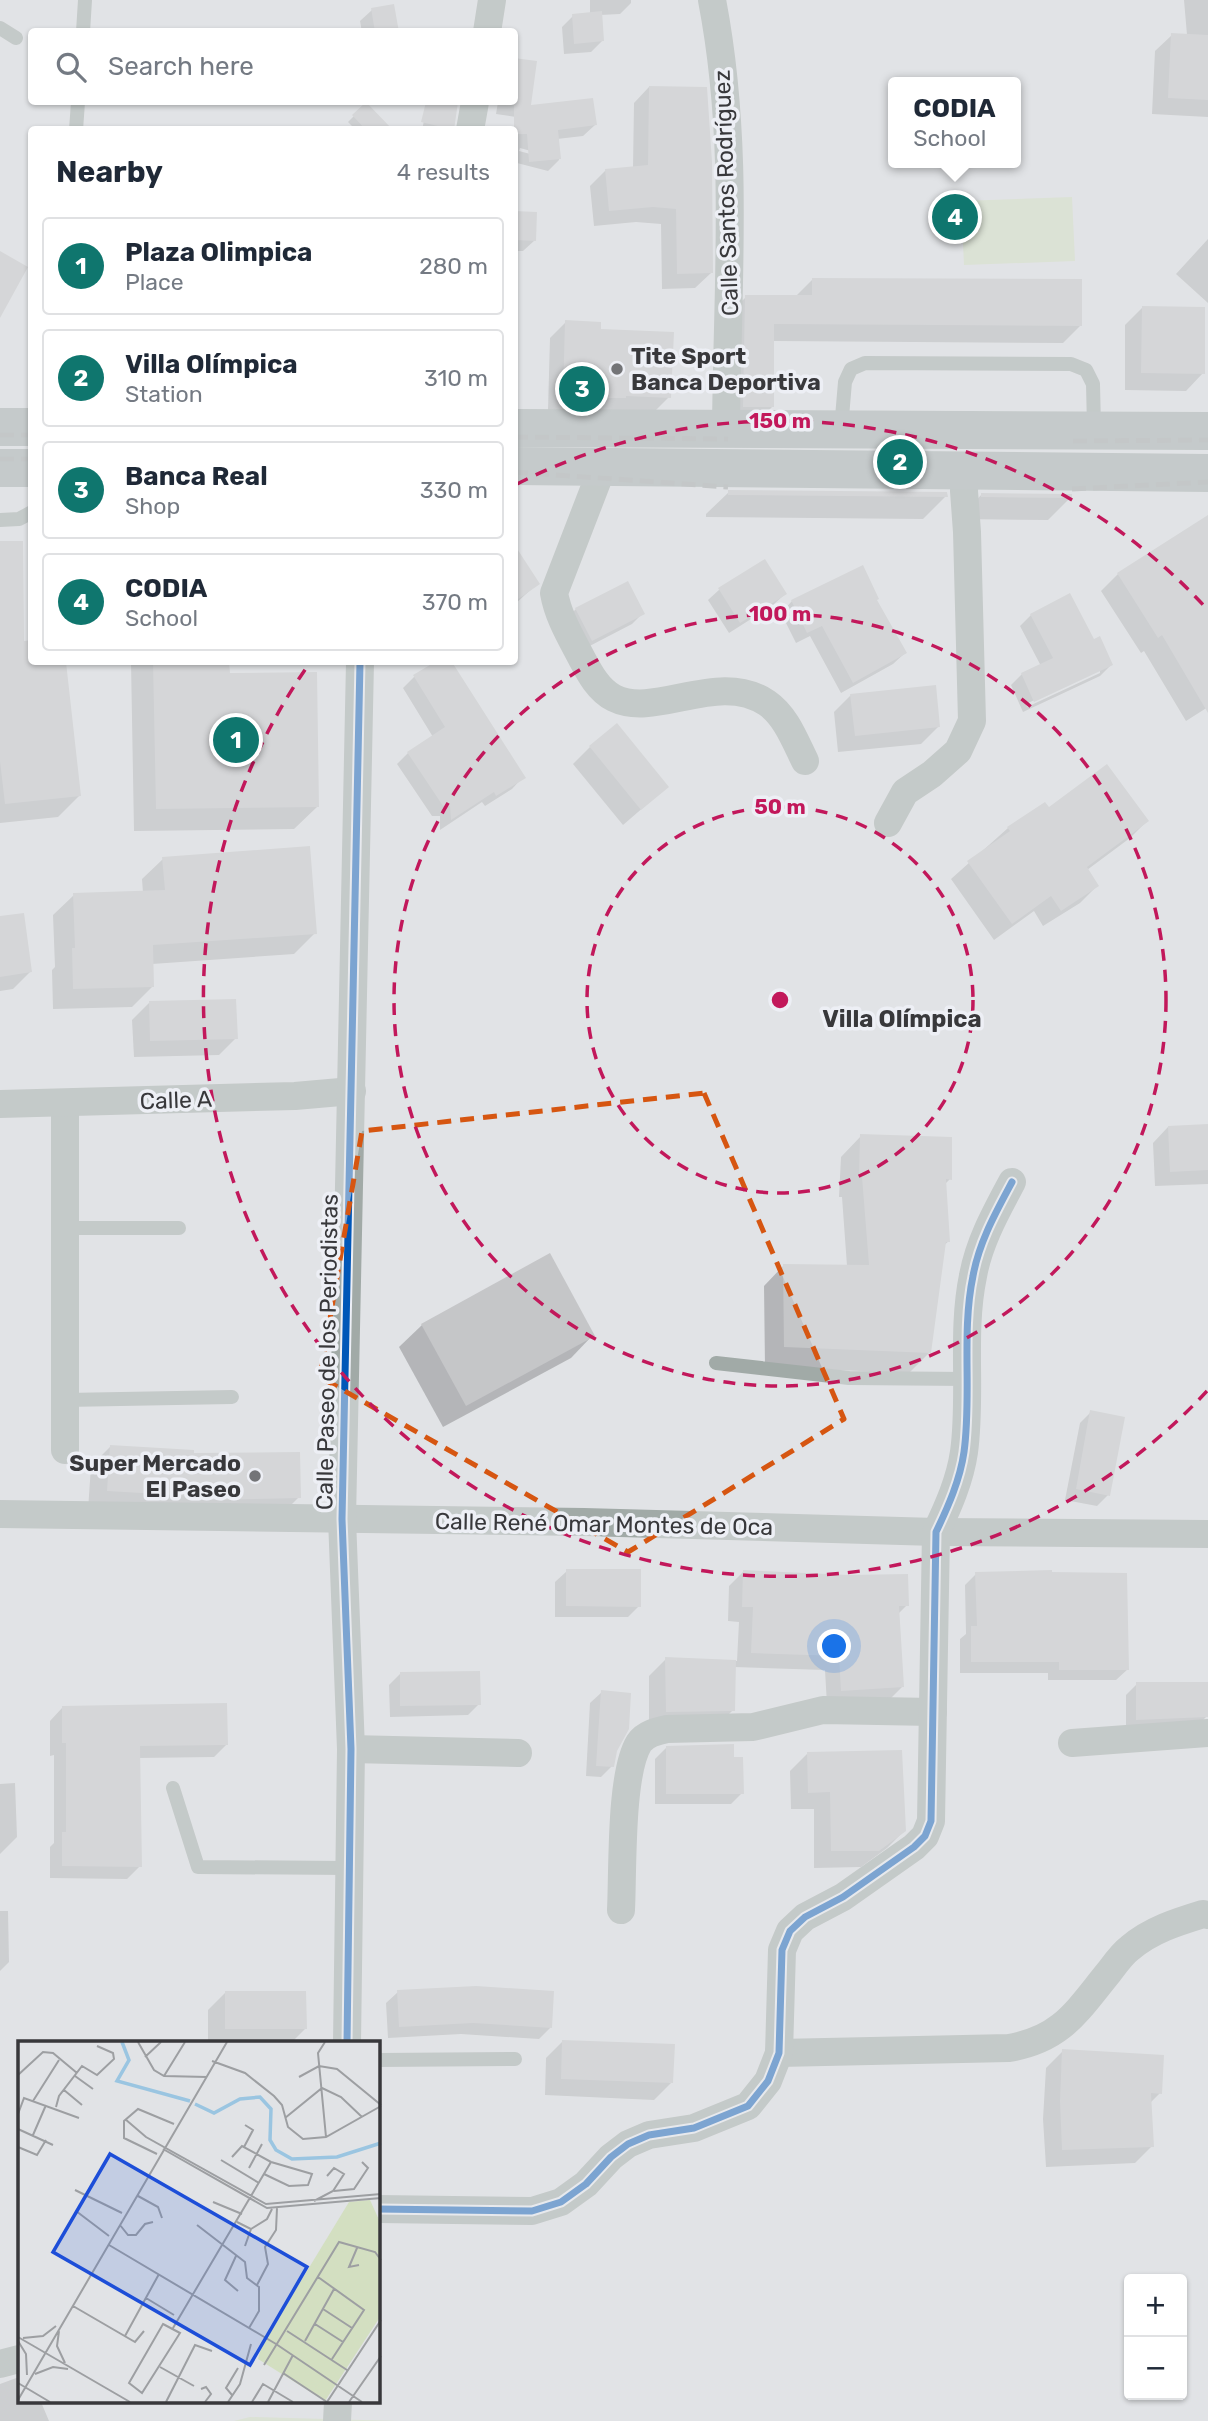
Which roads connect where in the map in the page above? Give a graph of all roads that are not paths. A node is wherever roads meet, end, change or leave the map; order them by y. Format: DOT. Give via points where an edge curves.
graph roads {
  1 [pos="85,0"];
  2 [pos="492,0"];
  3 [pos="712,0"];
  4 [pos="0,28"];
  5 [pos="83,28"];
  6 [pos="488,28"];
  7 [pos="16,38"];
  8 [pos="78,105"];
  9 [pos="474,105"];
  10 [pos="76,126"];
  11 [pos="471,126"];
  12 [pos="0,427"];
  13 [pos="28,427"];
  14 [pos="518,428"];
  15 [pos="726,430"];
  16 [pos="841,430"];
  17 [pos="1094,431"];
  18 [pos="1208,431"];
  19 [pos="518,466"];
  20 [pos="603,466"];
  21 [pos="0,468"];
  22 [pos="28,468"];
  23 [pos="965,470"];
  24 [pos="1208,473"];
  25 [pos="28,514"];
  26 [pos="0,520"];
  27 [pos="360,665"];
  28 [pos="805,761"];
  29 [pos="888,823"];
  30 [pos="352,1091"];
  31 [pos="65,1103"];
  32 [pos="0,1104"];
  33 [pos="1012,1182"];
  34 [pos="65,1228"];
  35 [pos="179,1228"];
  36 [pos="716,1363"];
  37 [pos="967,1379"];
  38 [pos="232,1397"];
  39 [pos="65,1400"];
  40 [pos="65,1450"];
  41 [pos="0,1514"];
  42 [pos="342,1519"];
  43 [pos="936,1532"];
  44 [pos="1208,1534"];
  45 [pos="933,1712"];
  46 [pos="1208,1733"];
  47 [pos="1072,1743"];
  48 [pos="351,1749"];
  49 [pos="518,1753"];
  50 [pos="173,1788"];
  51 [pos="348,1868"];
  52 [pos="621,1910"];
  53 [pos="1208,1915"];
  54 [pos="347,2041"];
  55 [pos="779,2053"];
  56 [pos="515,2059"];
  57 [pos="380,2060"];
  58 [pos="380,2209"];
  59 [pos="18,2359"];
  60 [pos="0,2364"];
  1 -- 5 [label="lane"];
  2 -- 6 [label="street"];
  3 -- 15 [label="street, Calle Santos Rodríguez" via="730,181"];
  4 -- 7 [label="lane"];
  8 -- 10 [label="lane"];
  9 -- 11 [label="street"];
  12 -- 13 [label="main road"];
  14 -- 15 [label="main road"];
  15 -- 16 [label="main road"];
  16 -- 17 [label="main road"];
  16 -- 17 [label="lane" via="845,382 851,369 865,363 892,363 1071,364 1086,370 1093,384"];
  17 -- 18 [label="main road"];
  19 -- 20 [label="main road"];
  20 -- 23 [label="main road"];
  20 -- 28 [label="street" via="554,593 557,610 589,673 612,698 629,704 723,690 745,693 767,703 787,724"];
  21 -- 22 [label="main road"];
  23 -- 24 [label="main road"];
  23 -- 29 [label="street" via="972,721 958,751 905,792"];
  25 -- 26 [label="lane"];
  27 -- 30 [label="street, Calle Paseo de los Periodistas"];
  30 -- 31 [label="street, Calle A"];
  30 -- 42 [label="street, Calle Paseo de los Periodistas"];
  31 -- 32 [label="street, Calle A"];
  31 -- 34 [label="street"];
  33 -- 37 [label="street" via="982,1241 972,1277"];
  34 -- 35 [label="lane"];
  34 -- 39 [label="street"];
  36 -- 37 [label="lane" via="849,1378"];
  37 -- 43 [label="street" via="964,1452 955,1490"];
  38 -- 39 [label="lane"];
  39 -- 40 [label="street"];
  41 -- 42 [label="street, Calle René Omar Montes de Oca"];
  42 -- 43 [label="street, Calle René Omar Montes de Oca"];
  42 -- 48 [label="street, Calle Paseo de los Periodistas"];
  43 -- 44 [label="street, Calle René Omar Montes de Oca"];
  43 -- 45 [label="street"];
  45 -- 52 [label="street" via="823,1710 753,1727 654,1731 640,1741 627,1781"];
  45 -- 55 [label="street" via="931,1821 925,1836 790,1931 782,1950"];
  46 -- 47 [label="street"];
  48 -- 49 [label="street"];
  48 -- 51 [label="street, Calle Paseo de los Periodistas"];
  50 -- 51 [label="lane" via="198,1867"];
  51 -- 54 [label="street, Calle Paseo de los Periodistas"];
  53 -- 55 [label="street" via="1167,1924 1129,1948 1074,2015 1045,2039 1027,2045"];
  55 -- 58 [label="street" via="768,2081 748,2106 694,2128 649,2135 628,2144 586,2184 547,2208"];
  56 -- 57 [label="lane"];
  59 -- 60 [label="street"];
}
